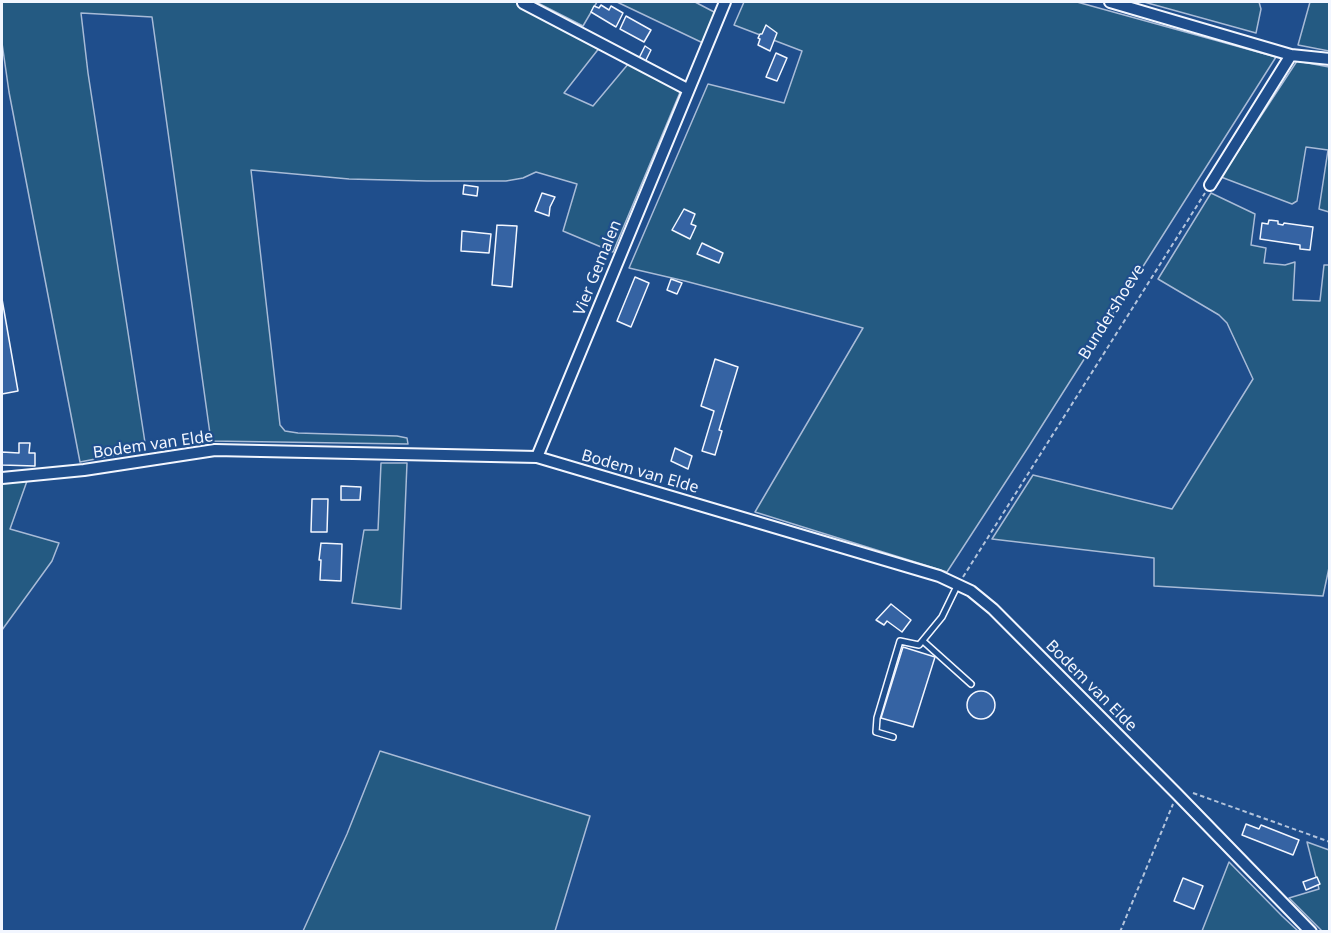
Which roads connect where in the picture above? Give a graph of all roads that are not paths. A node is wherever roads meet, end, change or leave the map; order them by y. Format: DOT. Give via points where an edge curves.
graph roads {
  1 [pos="725,2"];
  2 [pos="1110,2"];
  3 [pos="523,3"];
  4 [pos="1291,55"];
  5 [pos="1329,59"];
  6 [pos="687,89"];
  7 [pos="1210,185"];
  8 [pos="537,457"];
  9 [pos="2,478"];
  10 [pos="958,584"];
  11 [pos="923,641"];
  12 [pos="971,684"];
  13 [pos="893,737"];
  14 [pos="1311,932"];
  1 -- 6 [label="street, Vier Gemalen"];
  2 -- 4 [label="street"];
  3 -- 6 [label="street"];
  4 -- 5 [label="street"];
  4 -- 7 [label="street"];
  6 -- 8 [label="street, Vier Gemalen"];
  8 -- 9 [label="street, Bodem van Elde" via="215,450"];
  8 -- 10 [label="street, Bodem van Elde"];
  10 -- 11 [label="lane" via="942,617"];
  10 -- 14 [label="street, Bodem van Elde" via="993,609"];
  11 -- 12 [label="lane"];
  11 -- 13 [label="lane" via="920,645 900,641 877,718 876,732"];
}
